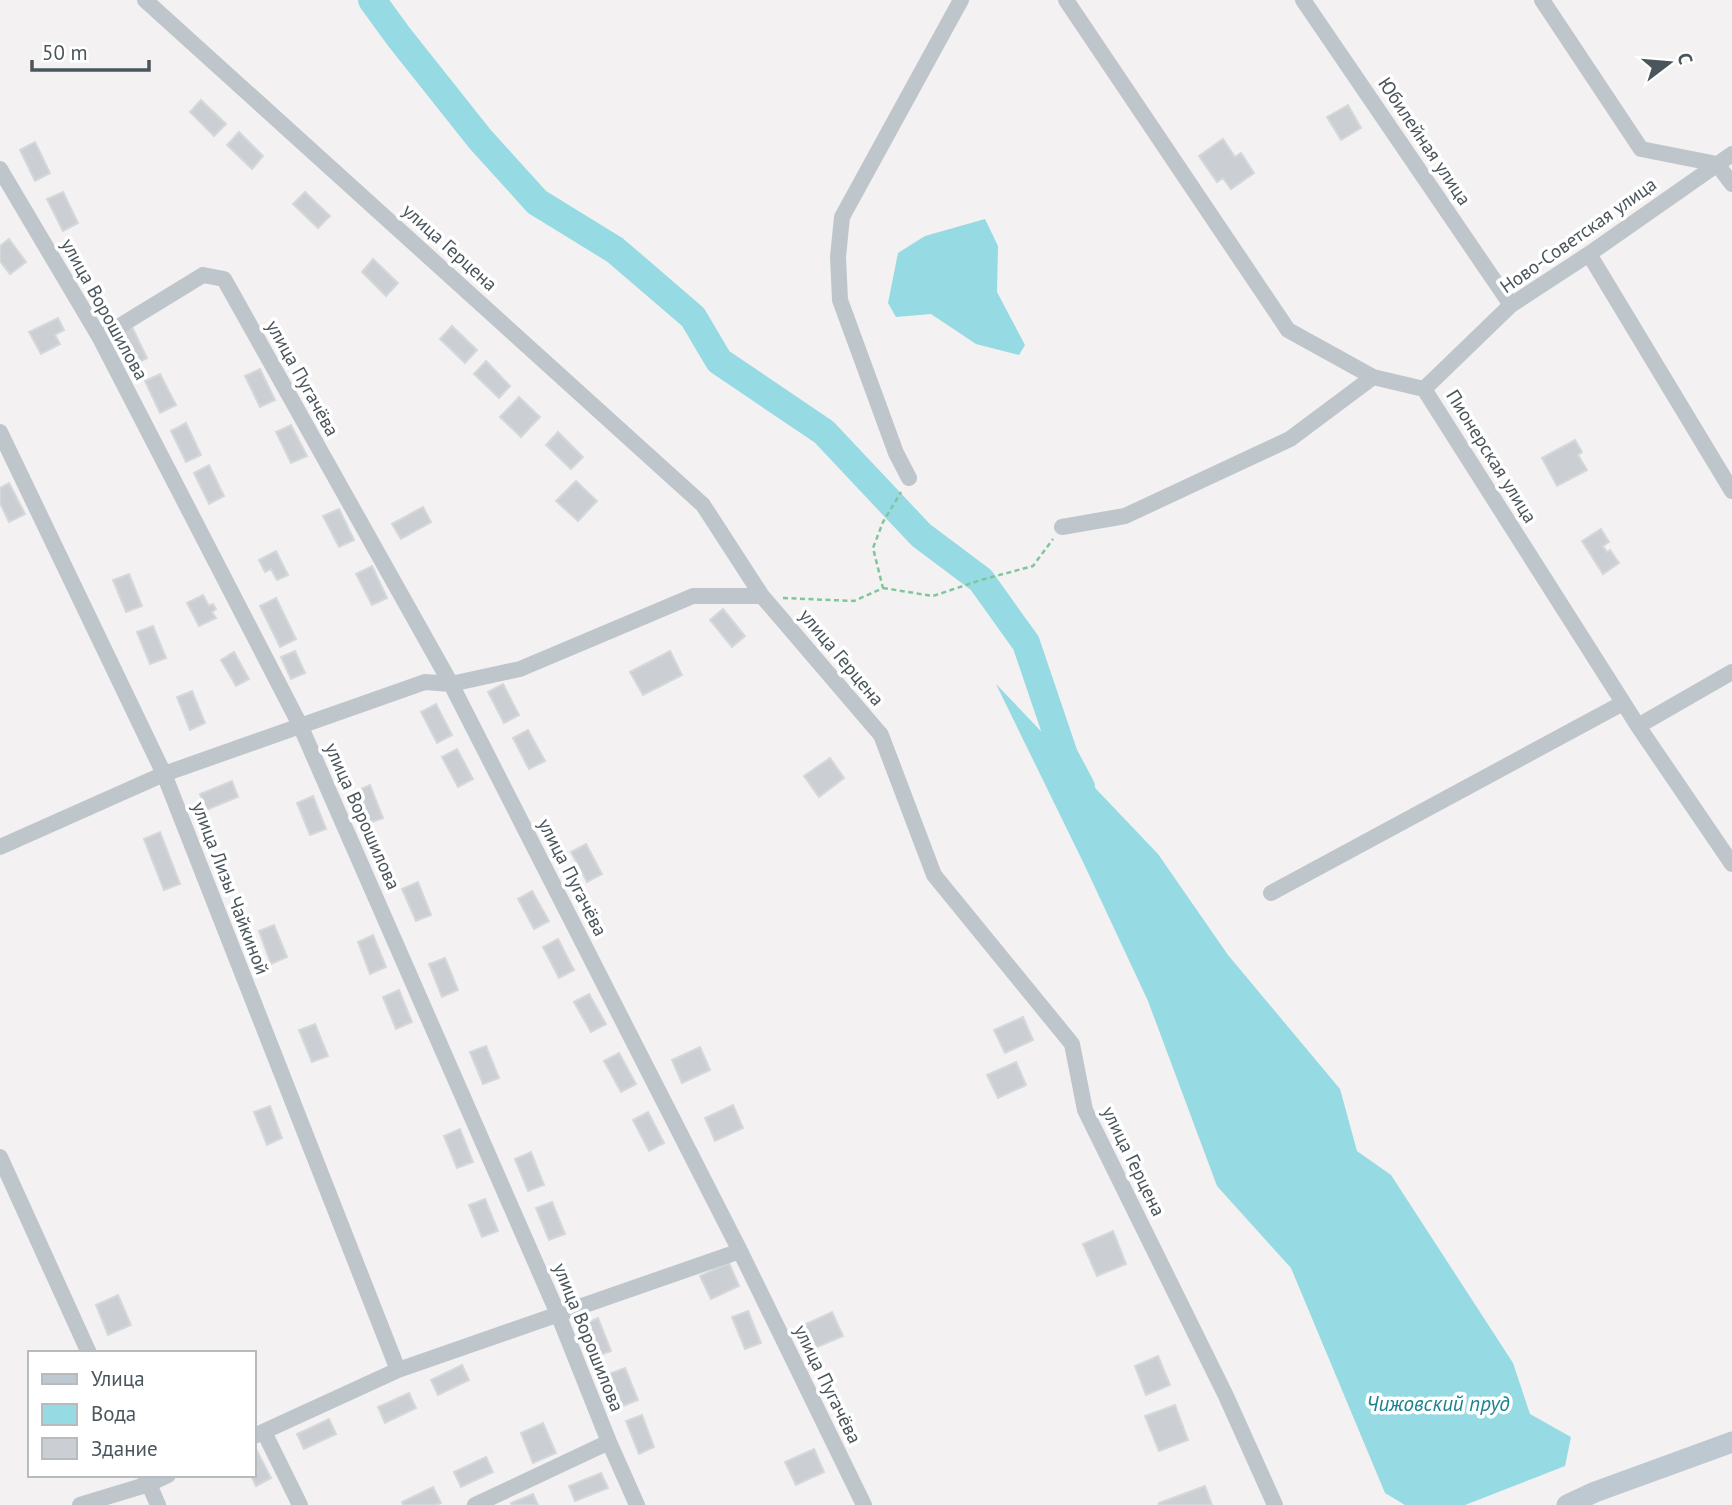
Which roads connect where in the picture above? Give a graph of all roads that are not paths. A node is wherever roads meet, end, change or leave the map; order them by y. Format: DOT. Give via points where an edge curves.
graph roads {
  1 [pos="145,0"];
  2 [pos="961,0"];
  3 [pos="1066,0"];
  4 [pos="1303,0"];
  5 [pos="1542,0"];
  6 [pos="1732,154"];
  7 [pos="1717,164"];
  8 [pos="0,169"];
  9 [pos="1732,184"];
  10 [pos="1589,254"];
  11 [pos="1511,305"];
  12 [pos="100,338"];
  13 [pos="1373,377"];
  14 [pos="1424,389"];
  15 [pos="0,432"];
  16 [pos="909,478"];
  17 [pos="1732,491"];
  18 [pos="1062,527"];
  19 [pos="762,596"];
  20 [pos="1732,672"];
  21 [pos="451,684"];
  22 [pos="1623,704"];
  23 [pos="300,725"];
  24 [pos="1638,726"];
  25 [pos="164,774"];
  26 [pos="0,848"];
  27 [pos="1732,864"];
  28 [pos="1271,893"];
  29 [pos="0,1157"];
  30 [pos="740,1251"];
  31 [pos="558,1314"];
  32 [pos="88,1351"];
  33 [pos="398,1370"];
  34 [pos="259,1434"];
  35 [pos="1732,1442"];
  36 [pos="609,1443"];
  37 [pos="147,1480"];
  38 [pos="80,1505"];
  39 [pos="158,1505"];
  40 [pos="300,1505"];
  41 [pos="475,1505"];
  42 [pos="637,1505"];
  43 [pos="864,1505"];
  44 [pos="1275,1505"];
  45 [pos="1567,1505"];
  1 -- 19 [label="street, улица Герцена" via="703,505"];
  2 -- 16 [label="street" via="842,217 840,300 895,453"];
  3 -- 13 [label="street, Пионерская улица" via="1288,330"];
  4 -- 11 [label="street, Юбилейная улица"];
  5 -- 7 [label="street" via="1641,149"];
  6 -- 7 [label="street, Ново-Советская улица"];
  7 -- 9 [label="street"];
  7 -- 10 [label="street, Ново-Советская улица"];
  8 -- 12 [label="street, улица Ворошилова"];
  10 -- 11 [label="street, Ново-Советская улица"];
  10 -- 17 [label="street"];
  11 -- 14 [label="street, Ново-Советская улица"];
  12 -- 21 [label="street, улица Пугачёва" via="203,275 224,279"];
  12 -- 23 [label="street, улица Ворошилова"];
  13 -- 14 [label="street, Пионерская улица"];
  13 -- 18 [label="street" via="1290,439 1125,516"];
  14 -- 22 [label="street, Пионерская улица"];
  15 -- 25 [label="street, улица Лизы Чайкиной"];
  19 -- 21 [label="street" via="693,596 520,669"];
  19 -- 44 [label="street, улица Герцена" via="881,735 934,875 1072,1044 1085,1110"];
  20 -- 24 [label="street"];
  21 -- 23 [label="street" via="425,682"];
  21 -- 30 [label="street, улица Пугачёва"];
  22 -- 24 [label="street, Пионерская улица"];
  22 -- 28 [label="street"];
  23 -- 25 [label="street"];
  23 -- 31 [label="street, улица Ворошилова"];
  24 -- 27 [label="street, Пионерская улица"];
  25 -- 26 [label="street"];
  25 -- 33 [label="street, улица Лизы Чайкиной"];
  29 -- 32 [label="street"];
  30 -- 31 [label="street"];
  30 -- 43 [label="street, улица Пугачёва"];
  31 -- 33 [label="street"];
  31 -- 36 [label="street, улица Ворошилова"];
  33 -- 34 [label="street"];
  34 -- 40 [label="street"];
  35 -- 45 [label="main road"];
  36 -- 41 [label="street"];
  36 -- 42 [label="street, улица Ворошилова"];
  37 -- 38 [label="street"];
  37 -- 39 [label="street"];
}
